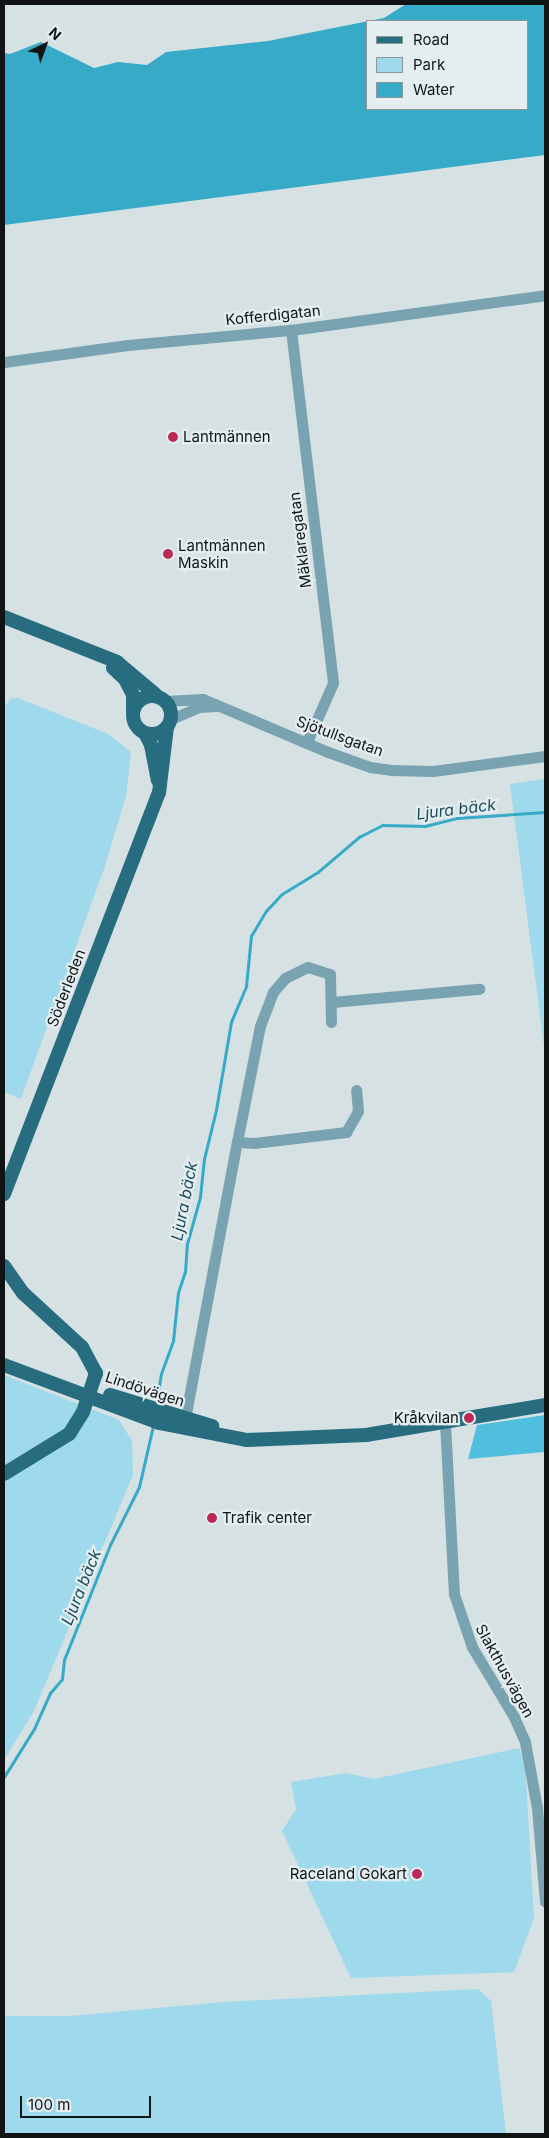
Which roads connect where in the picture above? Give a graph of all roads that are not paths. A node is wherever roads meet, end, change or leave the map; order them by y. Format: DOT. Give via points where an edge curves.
graph roads {
  1 [pos="545,295"];
  2 [pos="291,330"];
  3 [pos="4,362"];
  4 [pos="4,617"];
  5 [pos="99,656"];
  6 [pos="160,698"];
  7 [pos="218,706"];
  8 [pos="133,711"];
  9 [pos="169,723"];
  10 [pos="145,733"];
  11 [pos="307,742"];
  12 [pos="545,756"];
  13 [pos="159,793"];
  14 [pos="479,989"];
  15 [pos="332,1002"];
  16 [pos="331,1022"];
  17 [pos="356,1090"];
  18 [pos="237,1142"];
  19 [pos="4,1194"];
  20 [pos="4,1266"];
  21 [pos="4,1354"];
  22 [pos="4,1364"];
  23 [pos="91,1393"];
  24 [pos="545,1405"];
  25 [pos="155,1416"];
  26 [pos="185,1419"];
  27 [pos="445,1423"];
  28 [pos="281,1438"];
  29 [pos="4,1474"];
  30 [pos="545,1902"];
  1 -- 2 [label="street, Kofferdigatan"];
  2 -- 3 [label="street, Kofferdigatan" via="128,345"];
  2 -- 11 [label="street, Mäklaregatan" via="333,682"];
  4 -- 5 [label="main road"];
  5 -- 6 [label="main road" via="117,662"];
  5 -- 8 [label="main road" via="125,679 133,695"];
  6 -- 7 [label="street, Sjötullsgatan" via="203,699"];
  6 -- 8 [label="main road" via="139,700"];
  6 -- 9 [label="main road"];
  7 -- 9 [label="street, Sjötullsgatan" via="199,707"];
  7 -- 11 [label="street, Sjötullsgatan"];
  8 -- 10 [label="main road" via="134,724"];
  9 -- 10 [label="main road" via="157,734"];
  9 -- 13 [label="main road, Söderleden"];
  10 -- 13 [label="main road, Söderleden" via="157,769"];
  11 -- 12 [label="street, Sjötullsgatan" via="370,767 414,772"];
  13 -- 19 [label="main road, Söderleden"];
  14 -- 15 [label="street"];
  15 -- 16 [label="street"];
  15 -- 18 [label="street" via="330,974 308,967 284,978 273,992 260,1026"];
  17 -- 18 [label="street" via="358,1111 346,1132 254,1143"];
  18 -- 26 [label="street"];
  20 -- 23 [label="main road" via="23,1293 82,1347 94,1368"];
  21 -- 23 [label="main road, Lindövägen"];
  22 -- 23 [label="main road, Lindövägen"];
  23 -- 25 [label="main road, Lindövägen"];
  23 -- 29 [label="main road" via="69,1434"];
  24 -- 27 [label="main road, Lindövägen"];
  25 -- 26 [label="main road, Lindövägen"];
  25 -- 28 [label="main road, Lindövägen" via="248,1440"];
  26 -- 28 [label="main road, Lindövägen"];
  27 -- 28 [label="main road, Lindövägen" via="366,1435"];
  27 -- 30 [label="street, Slakthusvägen" via="454,1594 472,1647 514,1717 525,1742 537,1808"];
}
